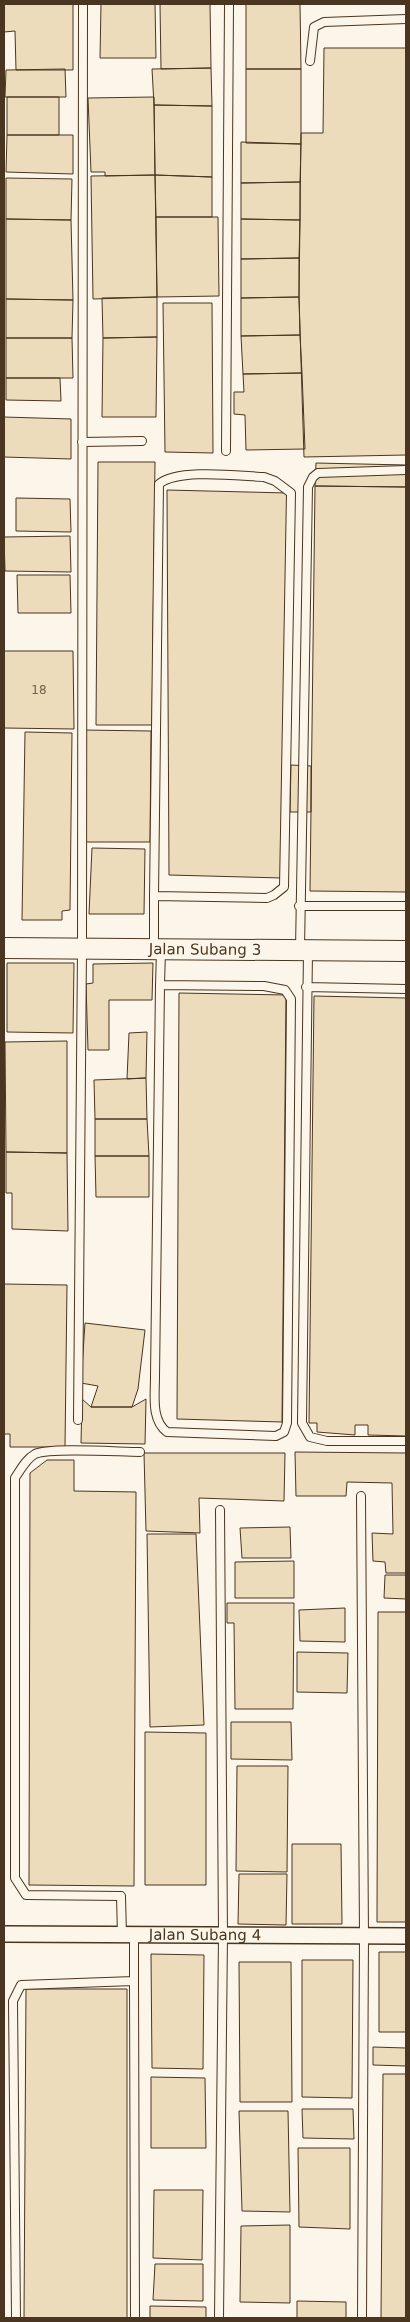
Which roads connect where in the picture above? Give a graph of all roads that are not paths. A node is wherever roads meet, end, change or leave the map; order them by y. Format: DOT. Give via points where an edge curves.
graph roads {
  1 [pos="83,4"];
  2 [pos="229,4"];
  3 [pos="406,19"];
  4 [pos="310,61"];
  5 [pos="82,442"];
  6 [pos="142,442"];
  7 [pos="226,451"];
  8 [pos="406,470"];
  9 [pos="154,896"];
  10 [pos="299,906"];
  11 [pos="406,906"];
  12 [pos="4,948"];
  13 [pos="82,949"];
  14 [pos="158,950"];
  15 [pos="304,951"];
  16 [pos="406,951"];
  17 [pos="160,985"];
  18 [pos="306,987"];
  19 [pos="406,989"];
  20 [pos="78,1420"];
  21 [pos="406,1441"];
  22 [pos="140,1452"];
  23 [pos="361,1496"];
  24 [pos="220,1510"];
  25 [pos="4,1934"];
  26 [pos="128,1935"];
  27 [pos="223,1935"];
  28 [pos="364,1936"];
  29 [pos="406,1936"];
  30 [pos="134,1980"];
  31 [pos="16,2318"];
  32 [pos="135,2318"];
  33 [pos="219,2318"];
  34 [pos="362,2318"];
  1 -- 5 [label="lane"];
  2 -- 7 [label="lane"];
  3 -- 4 [label="lane" via="324,22 314,27"];
  5 -- 6 [label="lane"];
  5 -- 13 [label="lane"];
  8 -- 10 [label="lane" via="318,473 308,487"];
  9 -- 9 [label="lane" via="159,484 170,477 187,475 275,480 291,493 284,887 267,898"];
  9 -- 14 [label="lane"];
  10 -- 11 [label="lane"];
  10 -- 15 [label="lane"];
  12 -- 13 [label="street, Jalan Subang 3"];
  13 -- 14 [label="street, Jalan Subang 3"];
  13 -- 20 [label="lane"];
  14 -- 15 [label="street, Jalan Subang 3"];
  14 -- 17 [label="lane"];
  15 -- 16 [label="street, Jalan Subang 3"];
  15 -- 18 [label="lane"];
  17 -- 17 [label="lane" via="264,986 284,990 291,999 287,1423 284,1432 276,1436 166,1432 156,1416"];
  18 -- 19 [label="lane"];
  18 -- 21 [label="lane" via="302,1424 310,1437 320,1440"];
  22 -- 26 [label="lane" via="52,1451 36,1454 26,1461 15,1478 15,1878 26,1895 121,1896"];
  23 -- 28 [label="lane"];
  24 -- 27 [label="lane"];
  25 -- 26 [label="street, Jalan Subang 4"];
  26 -- 27 [label="street, Jalan Subang 4"];
  26 -- 30 [label="lane"];
  27 -- 28 [label="street, Jalan Subang 4"];
  27 -- 33 [label="lane"];
  28 -- 29 [label="street, Jalan Subang 4"];
  28 -- 34 [label="lane"];
  30 -- 31 [label="lane" via="21,1984 13,2001"];
  30 -- 32 [label="lane"];
}
